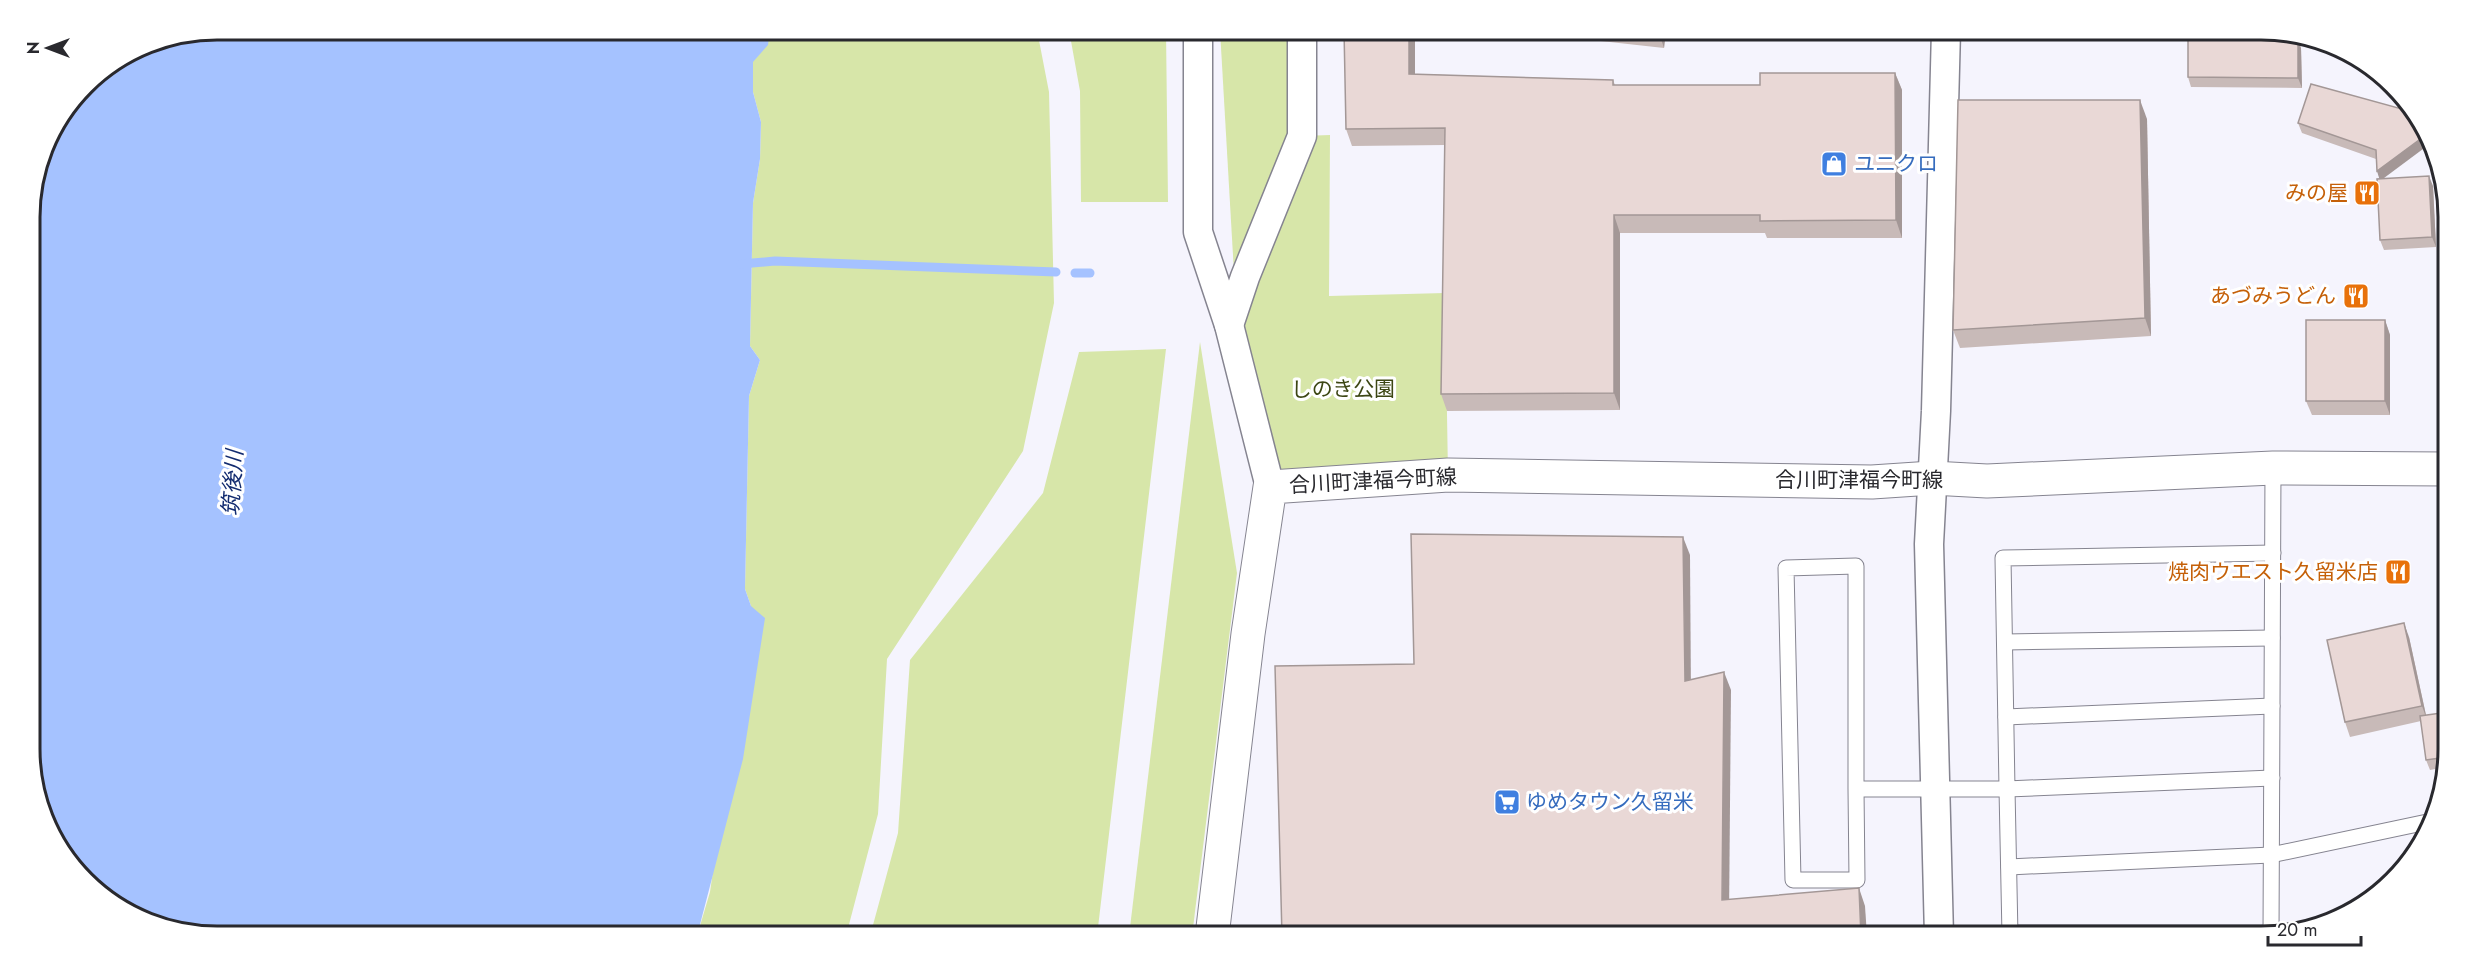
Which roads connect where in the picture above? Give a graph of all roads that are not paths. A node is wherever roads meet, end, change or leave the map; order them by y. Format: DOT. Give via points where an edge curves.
graph roads {
  1 [pos="1302,40"];
  2 [pos="1946,40"];
  3 [pos="1198,41"];
  4 [pos="1229,325"];
  5 [pos="2273,468"];
  6 [pos="2438,469"];
  7 [pos="1932,478"];
  8 [pos="1270,487"];
  9 [pos="2273,554"];
  10 [pos="2272,638"];
  11 [pos="2004,642"];
  12 [pos="2272,706"];
  13 [pos="2006,717"];
  14 [pos="2272,778"];
  15 [pos="1936,787"];
  16 [pos="1856,789"];
  17 [pos="2007,789"];
  18 [pos="2420,823"];
  19 [pos="2271,855"];
  20 [pos="2009,867"];
  21 [pos="1939,925"];
  22 [pos="2010,925"];
  23 [pos="2271,925"];
  24 [pos="1213,926"];
  1 -- 4 [label="street" via="1302,136"];
  2 -- 7 [label="street"];
  3 -- 4 [label="street" via="1198,232"];
  4 -- 8 [label="street"];
  5 -- 6 [label="street, 合川町津福今町線"];
  5 -- 7 [label="street, 合川町津福今町線" via="1988,481"];
  5 -- 9 [label="lane"];
  7 -- 8 [label="street, 合川町津福今町線" via="1872,482 1448,475"];
  7 -- 15 [label="street" via="1929,544"];
  8 -- 24 [label="street"];
  9 -- 10 [label="lane"];
  9 -- 11 [label="lane" via="2003,558"];
  10 -- 11 [label="lane"];
  10 -- 12 [label="lane"];
  11 -- 13 [label="lane"];
  12 -- 13 [label="lane"];
  12 -- 14 [label="lane"];
  13 -- 17 [label="lane"];
  14 -- 17 [label="lane"];
  14 -- 19 [label="lane"];
  15 -- 16 [label="lane"];
  15 -- 17 [label="lane"];
  15 -- 21 [label="street"];
  16 -- 16 [label="lane" via="1857,880 1793,880 1786,568 1856,566"];
  17 -- 20 [label="lane"];
  18 -- 19 [label="lane"];
  19 -- 20 [label="lane"];
  19 -- 23 [label="lane"];
  20 -- 22 [label="lane"];
}
